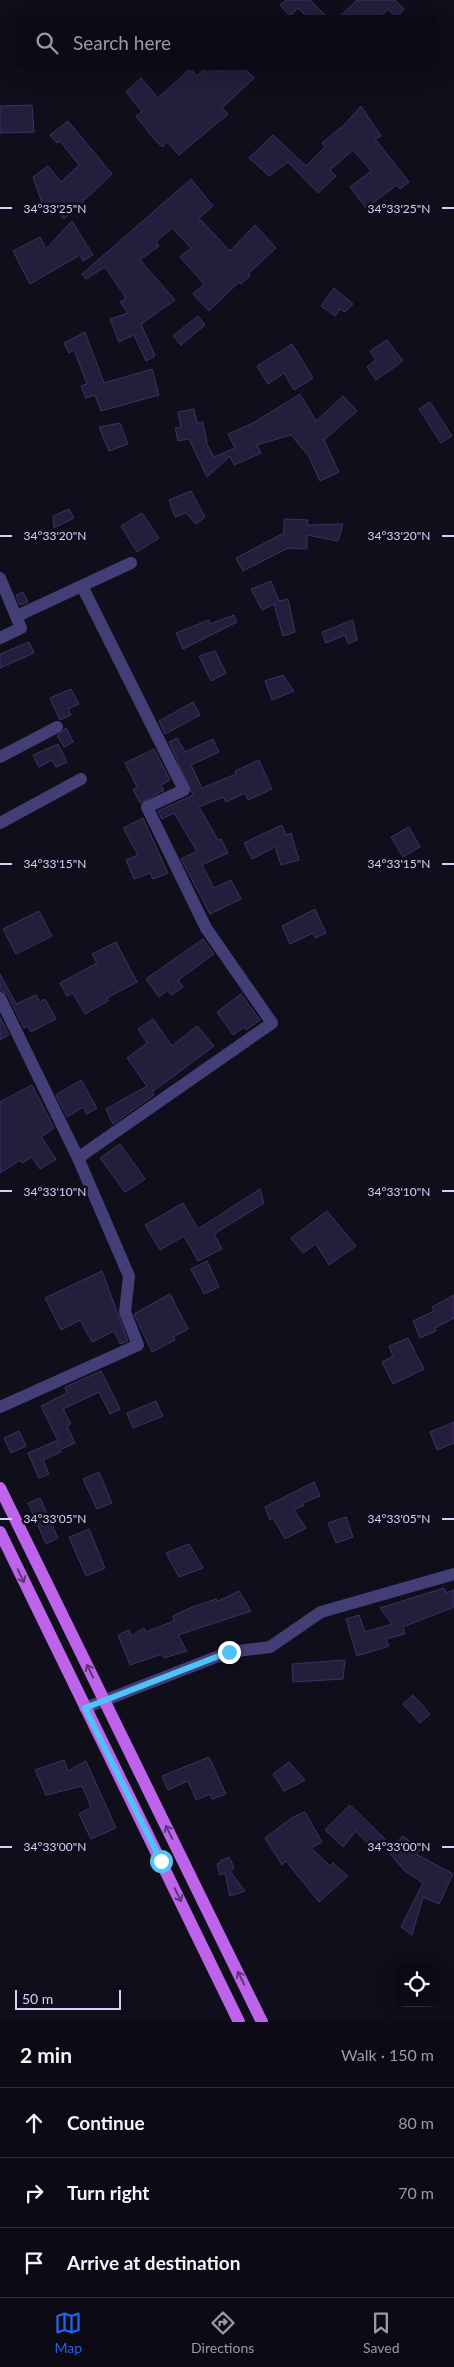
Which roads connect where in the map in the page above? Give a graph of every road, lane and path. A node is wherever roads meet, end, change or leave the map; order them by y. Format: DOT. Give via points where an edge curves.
graph roads {
  1 [pos="132,563"];
  2 [pos="0,578"];
  3 [pos="82,586"];
  4 [pos="18,616"];
  5 [pos="0,638"];
  6 [pos="57,726"];
  7 [pos="0,757"];
  8 [pos="81,779"];
  9 [pos="0,823"];
  10 [pos="0,998"];
  11 [pos="78,1158"];
  12 [pos="0,1408"];
  13 [pos="0,1488"];
  14 [pos="0,1532"];
  15 [pos="454,1574"];
  16 [pos="104,1701"];
  17 [pos="85,1708"];
  18 [pos="239,2022"];
  19 [pos="262,2022"];
  1 -- 3 [label="street"];
  2 -- 4 [label="street"];
  3 -- 4 [label="street"];
  3 -- 11 [label="street" via="184,790 148,807 206,928 272,1023"];
  4 -- 5 [label="street" via="21,628"];
  6 -- 7 [label="street"];
  8 -- 9 [label="street"];
  10 -- 11 [label="street"];
  11 -- 12 [label="street" via="129,1276 125,1312 138,1345"];
  16 -- 13 [label="main road, one-way"];
  14 -- 17 [label="main road, one-way"];
  15 -- 16 [label="street" via="321,1612 270,1647 229,1652"];
  16 -- 17 [label="street"];
  19 -- 16 [label="main road, one-way"];
  17 -- 18 [label="main road, one-way"];
}
